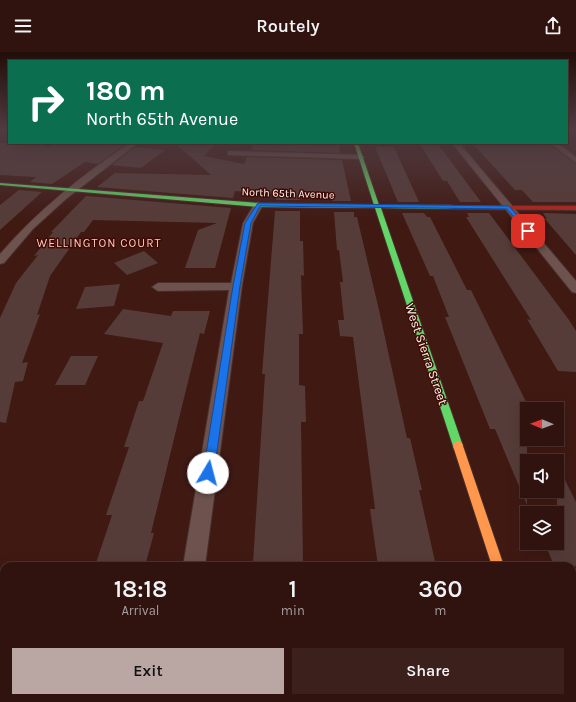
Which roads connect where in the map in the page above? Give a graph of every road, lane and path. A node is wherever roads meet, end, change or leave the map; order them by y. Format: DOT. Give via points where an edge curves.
graph roads {
  1 [pos="111,160"];
  2 [pos="362,160"];
  3 [pos="469,160"];
  4 [pos="0,184"];
  5 [pos="68,191"];
  6 [pos="258,205"];
  7 [pos="377,207"];
  8 [pos="509,208"];
  9 [pos="576,208"];
  10 [pos="0,261"];
  11 [pos="236,286"];
  12 [pos="158,287"];
  13 [pos="576,289"];
  14 [pos="195,562"];
  15 [pos="497,562"];
  1 -- 5 [label="street"];
  2 -- 7 [label="street, West Sierra Street"];
  3 -- 8 [label="street"];
  4 -- 5 [label="street, North 65th Avenue"];
  5 -- 6 [label="street, North 65th Avenue"];
  5 -- 10 [label="street" via="28,228"];
  6 -- 7 [label="street, North 65th Avenue"];
  6 -- 11 [label="street" via="248,223"];
  7 -- 8 [label="street, North 65th Avenue"];
  7 -- 15 [label="street, West Sierra Street"];
  8 -- 9 [label="street, North 65th Avenue"];
  8 -- 13 [label="street"];
  11 -- 12 [label="street"];
  11 -- 14 [label="street"];
}
